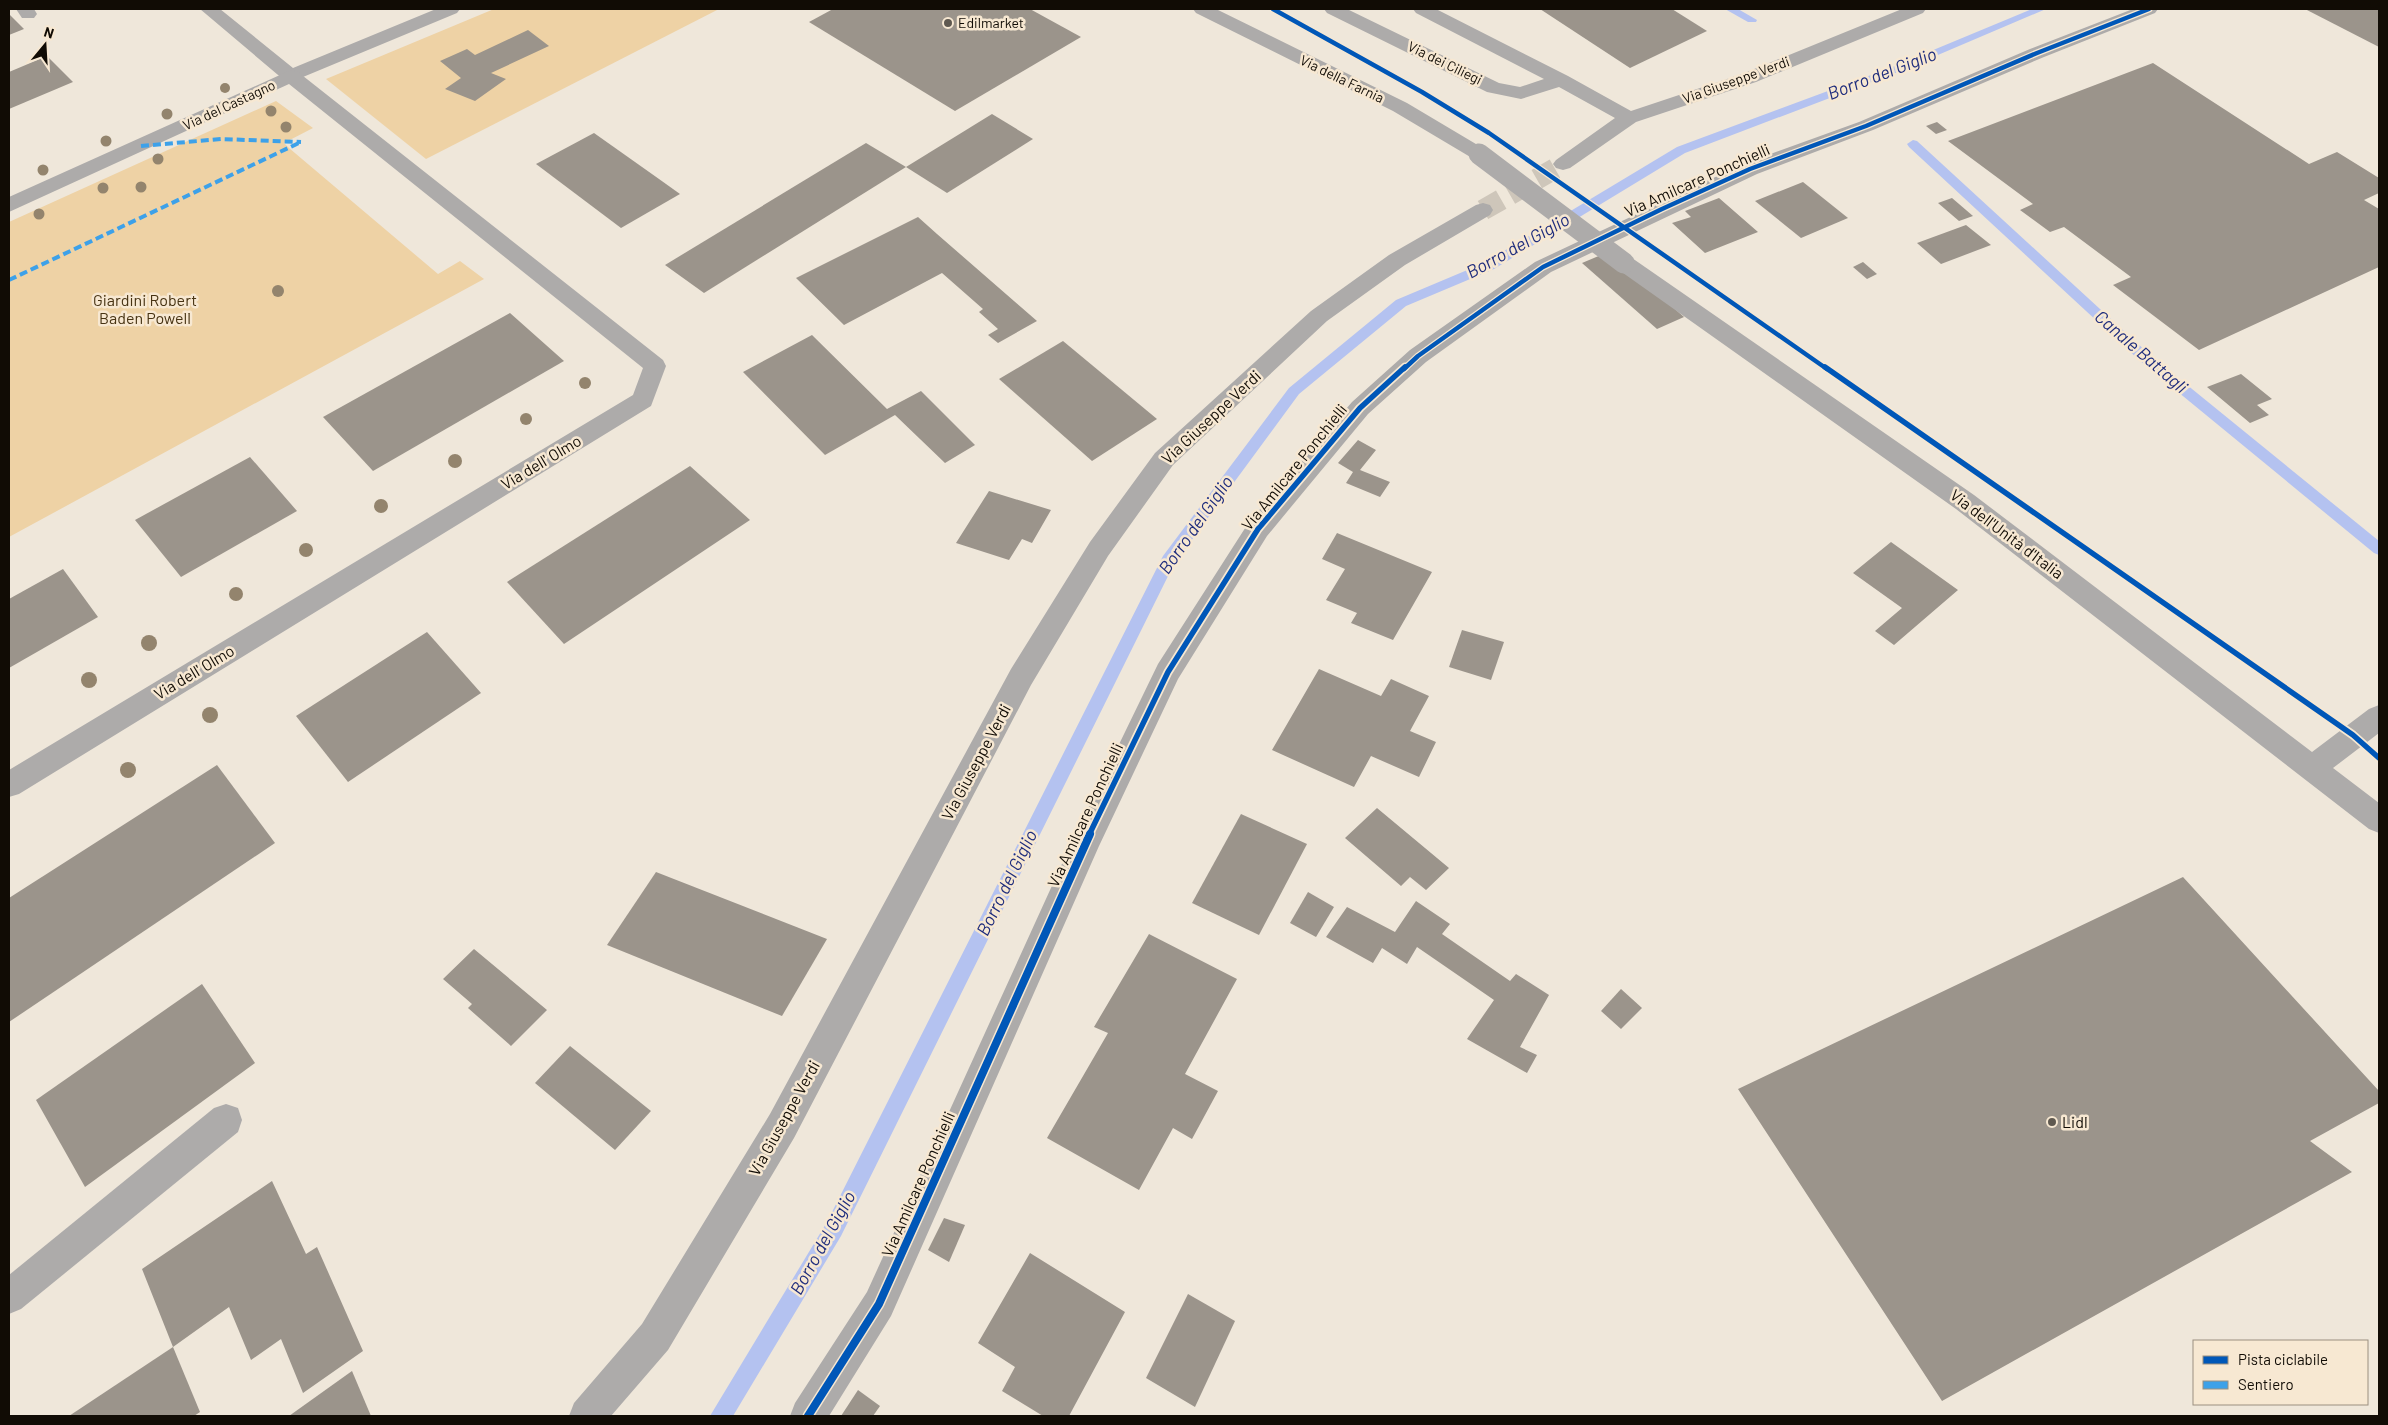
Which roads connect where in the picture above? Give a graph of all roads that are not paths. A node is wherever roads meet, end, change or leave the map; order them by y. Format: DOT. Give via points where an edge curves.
graph roads {
  1 [pos="209,9"];
  2 [pos="450,9"];
  3 [pos="1202,9"];
  4 [pos="1334,9"];
  5 [pos="1422,9"];
  6 [pos="1917,9"];
  7 [pos="2149,9"];
  8 [pos="291,76"];
  9 [pos="1561,80"];
  10 [pos="1629,118"];
  11 [pos="1563,164"];
  12 [pos="9,205"];
  13 [pos="1483,210"];
  14 [pos="1624,262"];
  15 [pos="2379,717"];
  16 [pos="2312,768"];
  17 [pos="9,784"];
  18 [pos="2379,820"];
  19 [pos="226,1120"];
  20 [pos="9,1296"];
  21 [pos="587,1416"];
  22 [pos="808,1416"];
  1 -- 8 [label="street"];
  2 -- 8 [label="street, Via del Castagno"];
  3 -- 14 [label="street, Via della Farnia, bridge" via="1400,107 1479,154"];
  4 -- 9 [label="street, Via dei Ciliegi" via="1494,88 1522,93"];
  5 -- 9 [label="street"];
  6 -- 10 [label="street, Via Giuseppe Verdi" via="1749,78"];
  7 -- 22 [label="street, Via Amilcare Ponchielli" via="1866,126 1750,169 1544,267 1418,356 1360,408 1258,529 1168,672 1086,842 879,1304"];
  8 -- 12 [label="street, Via del Castagno"];
  8 -- 17 [label="street, Via dell' Olmo" via="655,366 643,400"];
  9 -- 10 [label="street"];
  10 -- 11 [label="street, Via Giuseppe Verdi"];
  13 -- 21 [label="street, Via Giuseppe Verdi" via="1397,260 1319,316 1164,459 1099,549 1021,677 782,1126 655,1337"];
  14 -- 16 [label="street, Via dell'Unità d'Italia" via="1965,502"];
  15 -- 16 [label="street"];
  16 -- 18 [label="street, Via dell'Unità d'Italia"];
  19 -- 20 [label="street"];
}
